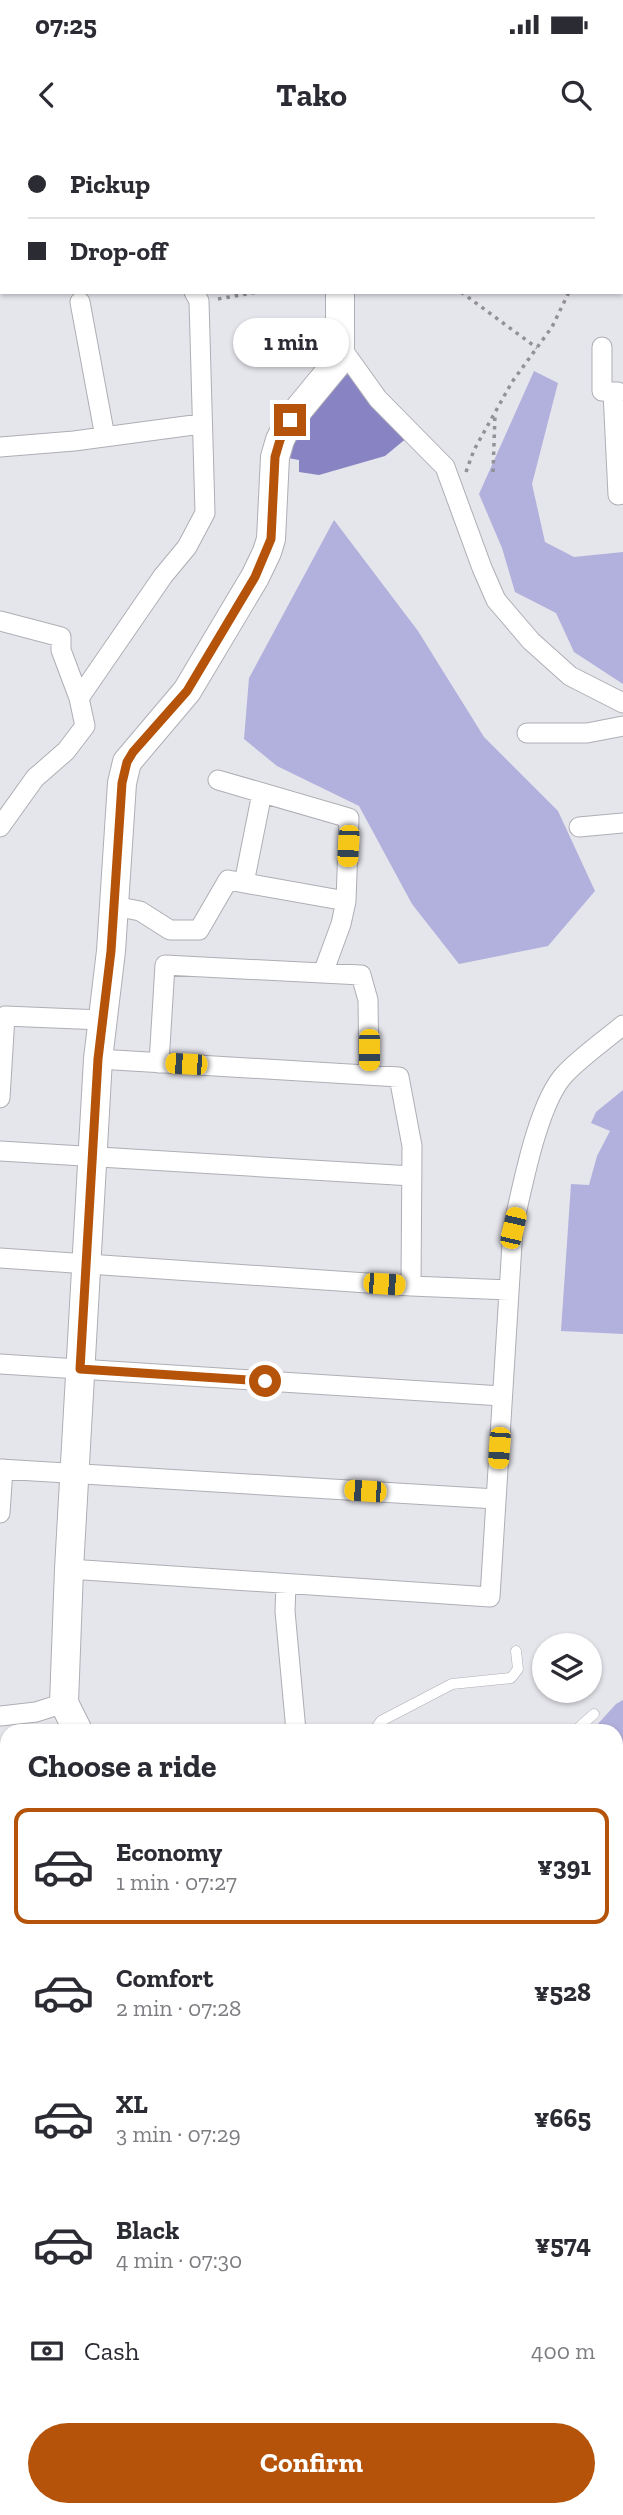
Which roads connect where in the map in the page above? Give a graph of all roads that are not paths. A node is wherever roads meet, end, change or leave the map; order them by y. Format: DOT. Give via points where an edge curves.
graph roads {
  1 [pos="340,294"];
  2 [pos="197,297"];
  3 [pos="80,302"];
  4 [pos="340,346"];
  5 [pos="602,347"];
  6 [pos="618,392"];
  7 [pos="201,424"];
  8 [pos="105,437"];
  9 [pos="0,447"];
  10 [pos="623,494"];
  11 [pos="0,621"];
  12 [pos="79,698"];
  13 [pos="623,703"];
  14 [pos="623,726"];
  15 [pos="527,733"];
  16 [pos="218,780"];
  17 [pos="262,793"];
  18 [pos="623,823"];
  19 [pos="0,827"];
  20 [pos="579,827"];
  21 [pos="244,883"];
  22 [pos="346,901"];
  23 [pos="114,906"];
  24 [pos="323,973"];
  25 [pos="102,1020"];
  26 [pos="623,1025"];
  27 [pos="98,1059"];
  28 [pos="159,1063"];
  29 [pos="369,1075"];
  30 [pos="0,1098"];
  31 [pos="0,1151"];
  32 [pos="94,1157"];
  33 [pos="412,1176"];
  34 [pos="0,1258"];
  35 [pos="87,1263"];
  36 [pos="411,1286"];
  37 [pos="509,1290"];
  38 [pos="0,1364"];
  39 [pos="80,1369"];
  40 [pos="502,1396"];
  41 [pos="1,1469"];
  42 [pos="74,1472"];
  43 [pos="496,1499"];
  44 [pos="0,1513"];
  45 [pos="69,1569"];
  46 [pos="286,1585"];
  47 [pos="516,1651"];
  48 [pos="64,1703"];
  49 [pos="594,1714"];
  50 [pos="0,1716"];
  51 [pos="74,1724"];
  52 [pos="295,1724"];
  53 [pos="379,1724"];
  54 [pos="583,1724"];
  1 -- 4 [label="street"];
  2 -- 7 [label="street"];
  3 -- 8 [label="street"];
  4 -- 13 [label="street" via="379,399 445,467 496,600 531,641 570,676"];
  4 -- 23 [label="street" via="337,363 290,420 280,440 271,539 255,577 187,691 127,762"];
  5 -- 6 [label="street" via="602,391"];
  6 -- 10 [label="street" via="618,495"];
  7 -- 8 [label="street"];
  7 -- 12 [label="street" via="205,513 187,547"];
  8 -- 9 [label="street"];
  11 -- 12 [label="street" via="61,637 61,650"];
  12 -- 19 [label="street" via="85,726 66,751 35,778"];
  14 -- 15 [label="street" via="587,733"];
  16 -- 17 [label="street"];
  17 -- 21 [label="street"];
  17 -- 22 [label="street" via="349,818"];
  18 -- 20 [label="street"];
  21 -- 22 [label="street"];
  21 -- 23 [label="street" via="228,880 199,930 170,930 140,911"];
  22 -- 24 [label="street"];
  23 -- 25 [label="street"];
  24 -- 28 [label="street" via="165,965"];
  24 -- 29 [label="street" via="360,975 368,1000"];
  25 -- 27 [label="street"];
  25 -- 30 [label="street" via="5,1016"];
  26 -- 37 [label="street" via="564,1075 548,1097 513,1228"];
  27 -- 28 [label="street"];
  27 -- 32 [label="street"];
  28 -- 29 [label="street"];
  29 -- 33 [label="street" via="399,1077 412,1146"];
  31 -- 32 [label="street"];
  32 -- 33 [label="street"];
  32 -- 35 [label="street"];
  33 -- 36 [label="street"];
  34 -- 35 [label="street"];
  35 -- 36 [label="street"];
  35 -- 39 [label="street"];
  36 -- 37 [label="street"];
  37 -- 40 [label="street"];
  38 -- 39 [label="street"];
  39 -- 40 [label="street"];
  39 -- 42 [label="street"];
  40 -- 43 [label="street"];
  41 -- 42 [label="street"];
  41 -- 44 [label="street"];
  42 -- 43 [label="street"];
  42 -- 45 [label="street"];
  43 -- 46 [label="street" via="491,1597"];
  45 -- 46 [label="street"];
  45 -- 48 [label="street"];
  46 -- 52 [label="street"];
  47 -- 53 [label="lane" via="518,1669 511,1678 452,1684"];
  48 -- 50 [label="street"];
  48 -- 51 [label="street"];
  49 -- 54 [label="lane"];
}
